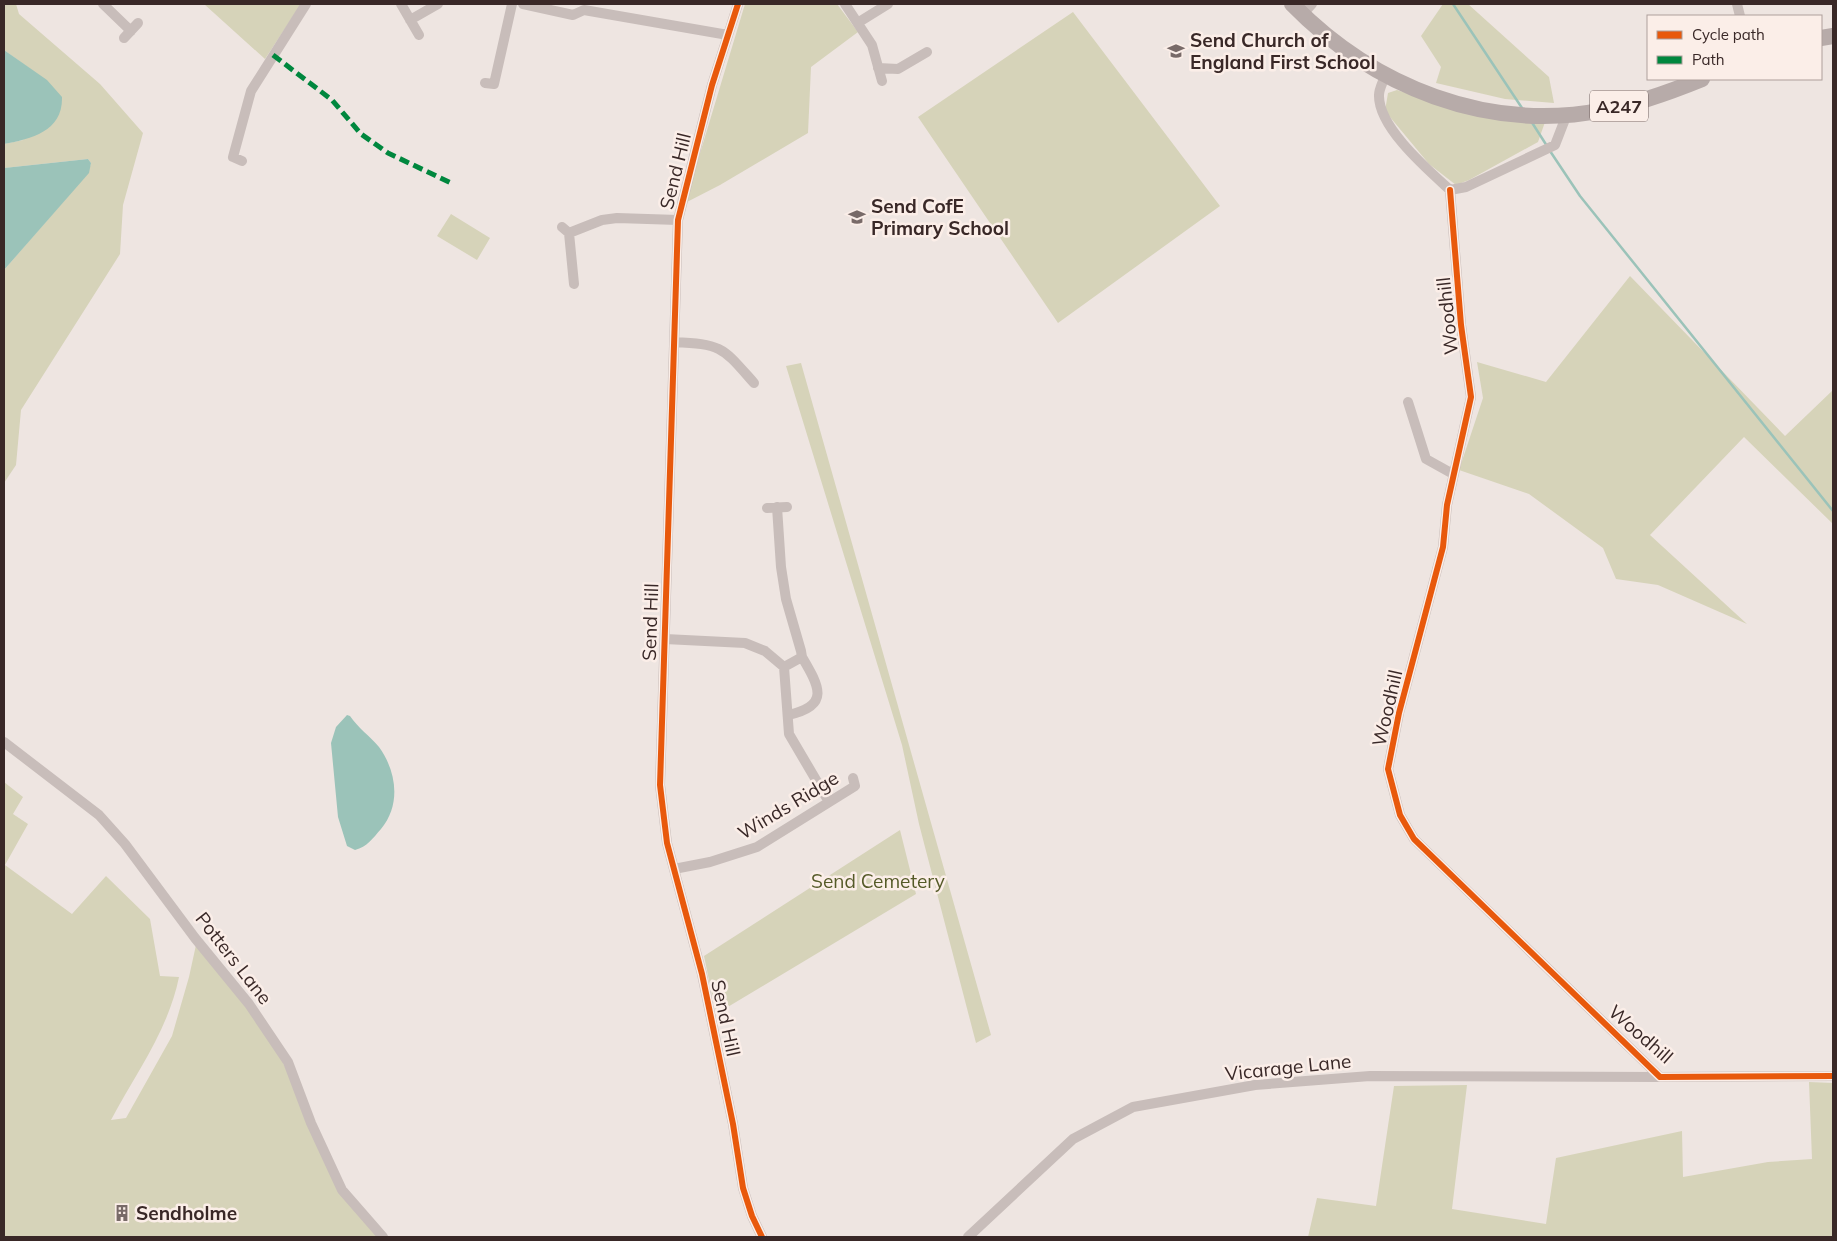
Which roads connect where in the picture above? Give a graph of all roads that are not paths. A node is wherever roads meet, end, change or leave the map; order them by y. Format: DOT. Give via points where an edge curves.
graph roads {
  1 [pos="103,4"];
  2 [pos="306,4"];
  3 [pos="401,4"];
  4 [pos="438,4"];
  5 [pos="512,4"];
  6 [pos="523,4"];
  7 [pos="738,4"];
  8 [pos="845,4"];
  9 [pos="888,4"];
  10 [pos="580,7"];
  11 [pos="1302,7"];
  12 [pos="410,20"];
  13 [pos="859,22"];
  14 [pos="131,31"];
  15 [pos="419,35"];
  16 [pos="728,35"];
  17 [pos="927,52"];
  18 [pos="878,68"];
  19 [pos="1385,76"];
  20 [pos="882,80"];
  21 [pos="1699,80"];
  22 [pos="494,84"];
  23 [pos="1567,114"];
  24 [pos="242,161"];
  25 [pos="1450,190"];
  26 [pos="670,217"];
  27 [pos="574,284"];
  28 [pos="674,342"];
  29 [pos="754,384"];
  30 [pos="1408,402"];
  31 [pos="1453,474"];
  32 [pos="777,507"];
  33 [pos="665,639"];
  34 [pos="802,657"];
  35 [pos="784,667"];
  36 [pos="788,715"];
  37 [pos="4,742"];
  38 [pos="853,778"];
  39 [pos="830,802"];
  40 [pos="674,869"];
  41 [pos="1833,1076"];
  42 [pos="1660,1077"];
  43 [pos="383,1237"];
  44 [pos="762,1237"];
  45 [pos="968,1237"];
  1 -- 14 [label="street"];
  2 -- 24 [label="street" via="252,90 233,157"];
  3 -- 12 [label="street"];
  4 -- 12 [label="street"];
  5 -- 22 [label="street"];
  6 -- 10 [label="street" via="573,15"];
  7 -- 16 [label="street, Send Hill"];
  8 -- 13 [label="street"];
  9 -- 13 [label="street"];
  10 -- 16 [label="street"];
  11 -- 19 [label="main road, A247" via="1335,43"];
  12 -- 15 [label="street"];
  13 -- 18 [label="street" via="872,45"];
  16 -- 26 [label="street, Send Hill"];
  17 -- 18 [label="street" via="898,69"];
  18 -- 20 [label="street"];
  19 -- 23 [label="main road, A247" via="1415,91 1488,112"];
  19 -- 25 [label="street" via="1379,94 1384,117 1414,156"];
  21 -- 23 [label="main road, A247" via="1643,100 1604,110"];
  23 -- 25 [label="street" via="1553,145 1466,187"];
  25 -- 31 [label="street, Woodhill" via="1461,325 1471,397"];
  26 -- 27 [label="street" via="617,218 566,230"];
  26 -- 28 [label="street, Send Hill"];
  28 -- 29 [label="street" via="708,344 724,352"];
  28 -- 33 [label="street, Send Hill"];
  30 -- 31 [label="street" via="1426,459"];
  31 -- 42 [label="street, Woodhill" via="1443,547 1399,713 1388,769 1400,816 1414,839"];
  32 -- 34 [label="street" via="782,575"];
  33 -- 35 [label="street" via="745,643 765,651"];
  33 -- 40 [label="street, Send Hill" via="660,785 667,843"];
  34 -- 35 [label="street"];
  34 -- 36 [label="street" via="818,692 814,704 805,712"];
  35 -- 36 [label="street"];
  36 -- 39 [label="street" via="792,743"];
  37 -- 43 [label="street, Potters Lane" via="99,816 126,844 195,938 249,1004 288,1062 311,1123 342,1190"];
  38 -- 39 [label="street, Winds Ridge" via="855,786"];
  39 -- 40 [label="street, Winds Ridge" via="757,847"];
  40 -- 44 [label="street, Send Hill" via="702,974 743,1188"];
  41 -- 42 [label="street, Woodhill"];
  42 -- 45 [label="street, Vicarage Lane" via="1370,1076 1255,1085 1134,1106 1074,1139"];
}
